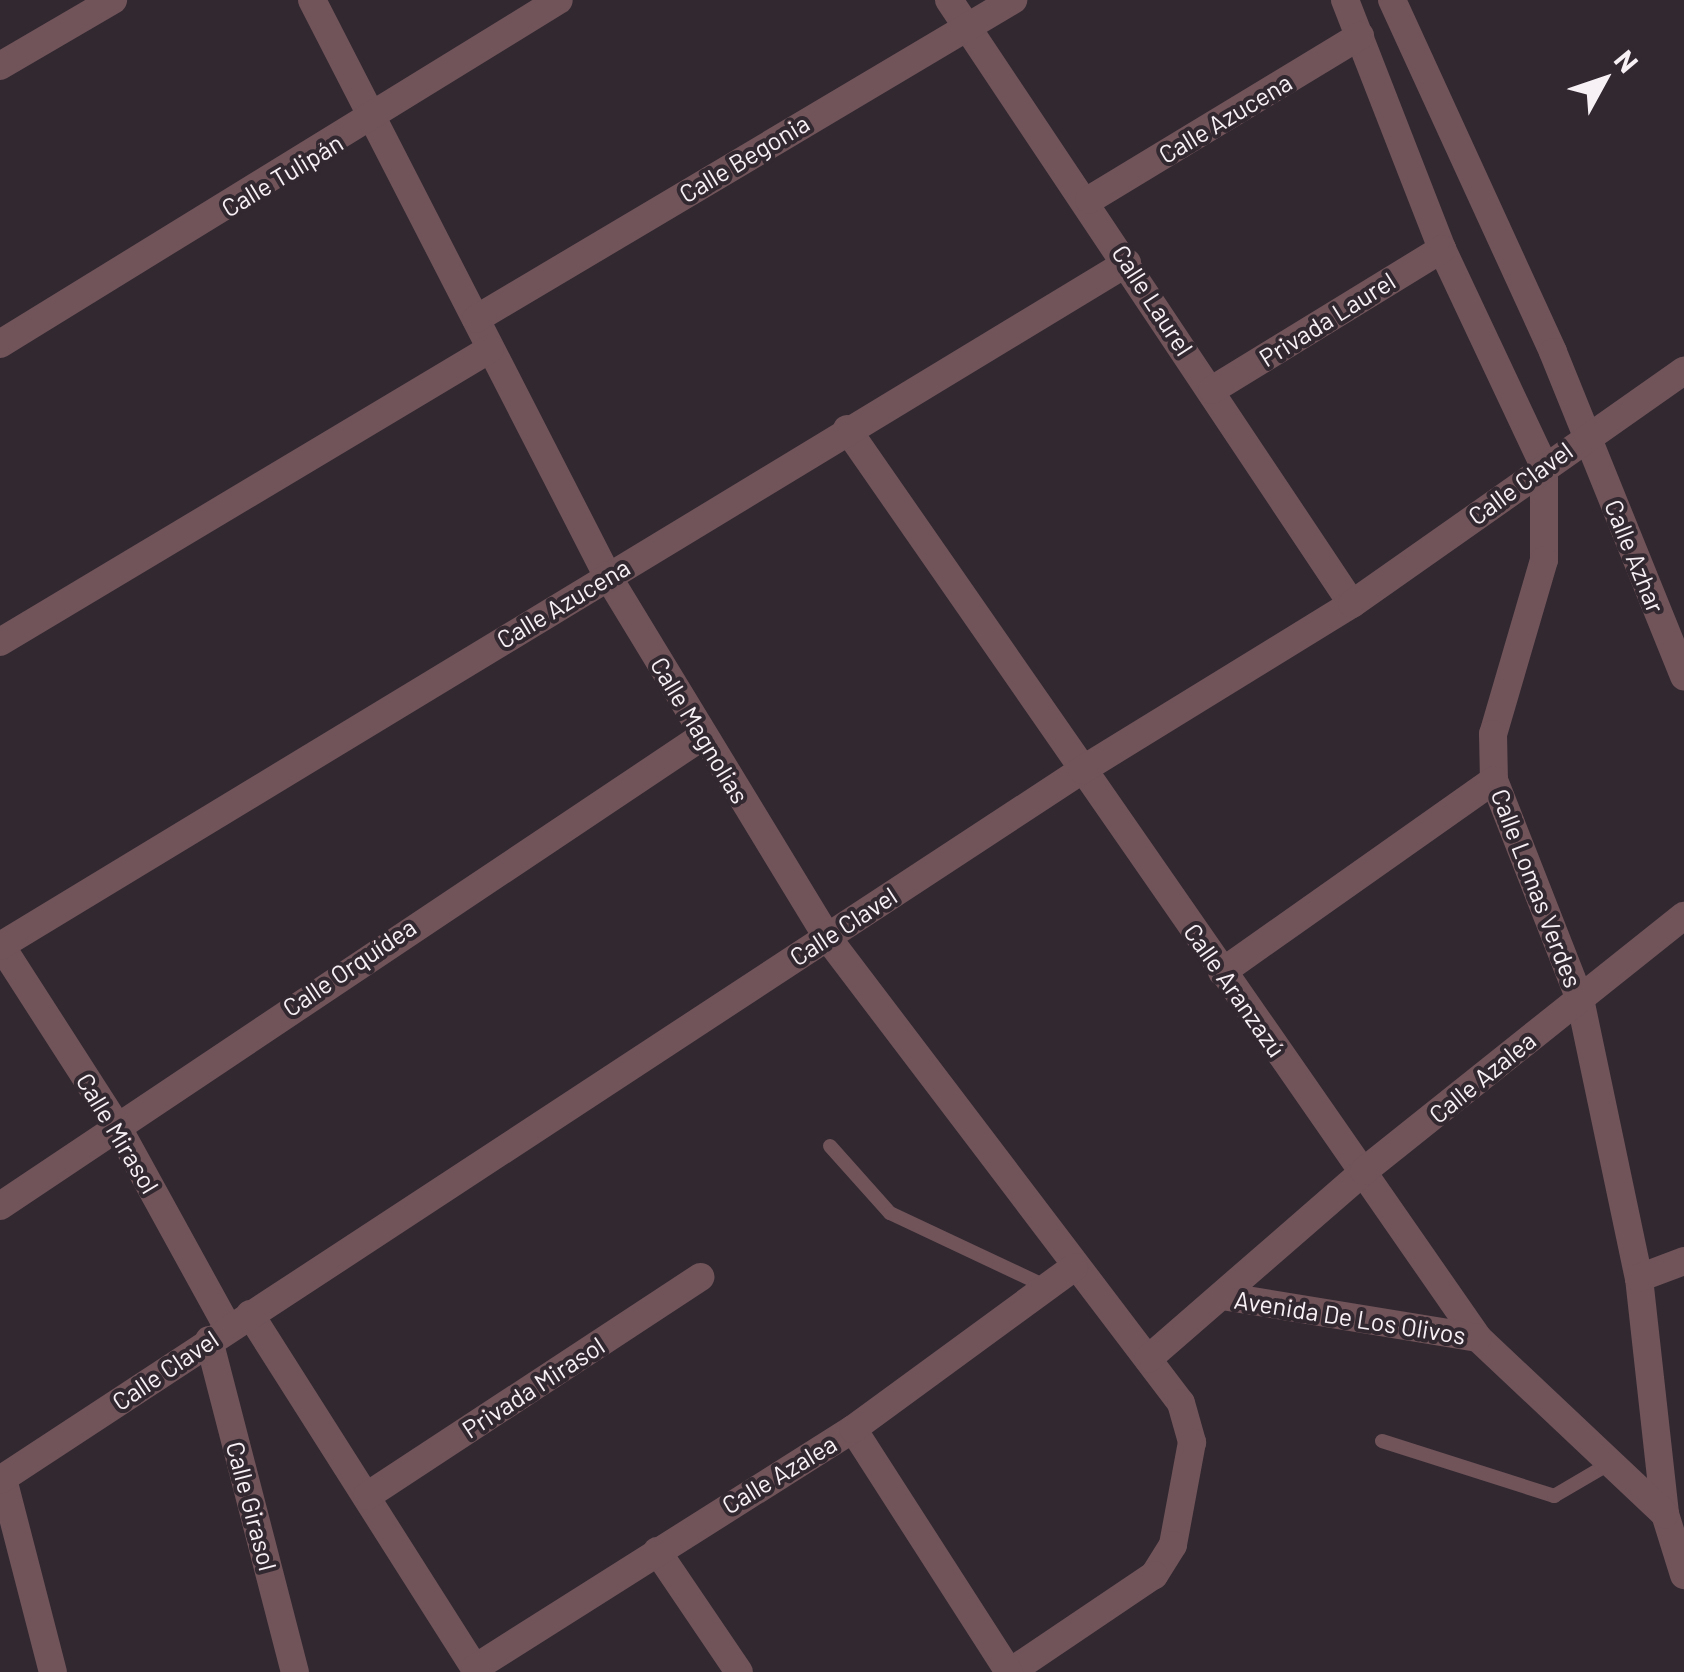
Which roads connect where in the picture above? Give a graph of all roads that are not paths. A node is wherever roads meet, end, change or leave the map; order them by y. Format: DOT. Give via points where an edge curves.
graph roads {
  1 [pos="113,0"];
  2 [pos="312,0"];
  3 [pos="559,0"];
  4 [pos="949,0"];
  5 [pos="1013,0"];
  6 [pos="1345,0"];
  7 [pos="1392,0"];
  8 [pos="966,25"];
  9 [pos="1360,36"];
  10 [pos="0,66"];
  11 [pos="374,120"];
  12 [pos="1089,200"];
  13 [pos="1442,249"];
  14 [pos="1128,263"];
  15 [pos="476,319"];
  16 [pos="0,344"];
  17 [pos="490,349"];
  18 [pos="1684,371"];
  19 [pos="1212,390"];
  20 [pos="846,429"];
  21 [pos="1586,436"];
  22 [pos="1544,466"];
  23 [pos="607,576"];
  24 [pos="1352,604"];
  25 [pos="0,642"];
  26 [pos="1684,677"];
  27 [pos="704,736"];
  28 [pos="1082,770"];
  29 [pos="1494,780"];
  30 [pos="1684,916"];
  31 [pos="827,937"];
  32 [pos="0,945"];
  33 [pos="1222,972"];
  34 [pos="1580,998"];
  35 [pos="117,1126"];
  36 [pos="830,1146"];
  37 [pos="1364,1171"];
  38 [pos="0,1206"];
  39 [pos="1684,1261"];
  40 [pos="1074,1267"];
  41 [pos="700,1277"];
  42 [pos="1639,1278"];
  43 [pos="1048,1287"];
  44 [pos="1222,1296"];
  45 [pos="229,1327"];
  46 [pos="1478,1338"];
  47 [pos="1148,1359"];
  48 [pos="854,1428"];
  49 [pos="1382,1441"];
  50 [pos="1612,1462"];
  51 [pos="2,1480"];
  52 [pos="366,1496"];
  53 [pos="1665,1514"];
  54 [pos="657,1551"];
  55 [pos="1684,1571"];
  56 [pos="476,1670"];
  57 [pos="53,1672"];
  58 [pos="296,1672"];
  59 [pos="739,1672"];
  60 [pos="1009,1672"];
  1 -- 10 [label="street"];
  2 -- 11 [label="street, Calle Magnolias"];
  3 -- 11 [label="street, Calle Tulipán"];
  4 -- 8 [label="street, Calle Laurel"];
  5 -- 8 [label="street, Calle Begonia"];
  6 -- 9 [label="street, Calle Lomas Verdes"];
  7 -- 21 [label="street"];
  8 -- 12 [label="street, Calle Laurel"];
  8 -- 15 [label="street, Calle Begonia"];
  9 -- 12 [label="street, Calle Azucena"];
  9 -- 13 [label="street, Calle Lomas Verdes"];
  11 -- 15 [label="street, Calle Magnolias"];
  11 -- 16 [label="street, Calle Tulipán"];
  12 -- 14 [label="street, Calle Laurel"];
  13 -- 19 [label="street, Privada Laurel"];
  13 -- 22 [label="street, Calle Lomas Verdes"];
  14 -- 19 [label="street, Calle Laurel"];
  14 -- 20 [label="street, Calle Azucena"];
  15 -- 17 [label="street, Calle Magnolias"];
  17 -- 23 [label="street, Calle Magnolias"];
  17 -- 25 [label="street"];
  18 -- 21 [label="street, Calle Clavel"];
  19 -- 24 [label="street, Calle Laurel"];
  20 -- 23 [label="street, Calle Azucena"];
  20 -- 28 [label="street, Calle Aranzazú"];
  21 -- 22 [label="street, Calle Clavel"];
  21 -- 26 [label="street, Calle Azhar"];
  22 -- 24 [label="street, Calle Clavel"];
  22 -- 29 [label="street, Calle Lomas Verdes" via="1544,560 1494,734"];
  23 -- 27 [label="street, Calle Magnolias"];
  23 -- 32 [label="street, Calle Azucena"];
  24 -- 28 [label="street, Calle Clavel"];
  27 -- 31 [label="street, Calle Magnolias"];
  27 -- 35 [label="street, Calle Orquídea"];
  28 -- 31 [label="street, Calle Clavel"];
  28 -- 33 [label="street, Calle Aranzazú"];
  29 -- 33 [label="street"];
  29 -- 34 [label="street, Calle Lomas Verdes"];
  30 -- 34 [label="street, Calle Azalea"];
  31 -- 40 [label="street, Calle Magnolias"];
  31 -- 45 [label="street, Calle Clavel"];
  32 -- 35 [label="street, Calle Mirasol"];
  33 -- 37 [label="street, Calle Aranzazú"];
  34 -- 37 [label="street, Calle Azalea"];
  34 -- 42 [label="street, Calle Lomas Verdes"];
  35 -- 38 [label="street, Calle Orquídea"];
  35 -- 45 [label="street, Calle Mirasol"];
  36 -- 43 [label="lane" via="890,1213"];
  37 -- 44 [label="street, Calle Azalea"];
  37 -- 46 [label="street, Calle Aranzazú"];
  39 -- 42 [label="street"];
  40 -- 43 [label="street, Calle Azalea"];
  40 -- 47 [label="street, Calle Magnolias"];
  41 -- 52 [label="street, Privada Mirasol"];
  42 -- 53 [label="street, Calle Lomas Verdes"];
  43 -- 48 [label="street, Calle Azalea"];
  44 -- 46 [label="street, Avenida De Los Olivos"];
  44 -- 47 [label="street, Calle Azalea"];
  45 -- 51 [label="street, Calle Clavel"];
  45 -- 52 [label="street, Calle Mirasol"];
  45 -- 58 [label="street, Calle Girasol"];
  46 -- 50 [label="street, Calle Aranzazú"];
  47 -- 60 [label="street, Calle Magnolias" via="1181,1403 1192,1442 1173,1545 1154,1575"];
  48 -- 54 [label="street, Calle Azalea"];
  48 -- 60 [label="street"];
  49 -- 50 [label="lane" via="1554,1496"];
  50 -- 53 [label="street, Calle Aranzazú"];
  51 -- 57 [label="street"];
  52 -- 56 [label="street, Calle Mirasol"];
  53 -- 55 [label="street, Calle Lomas Verdes"];
  54 -- 56 [label="street, Calle Azalea"];
  54 -- 59 [label="street"];
}
